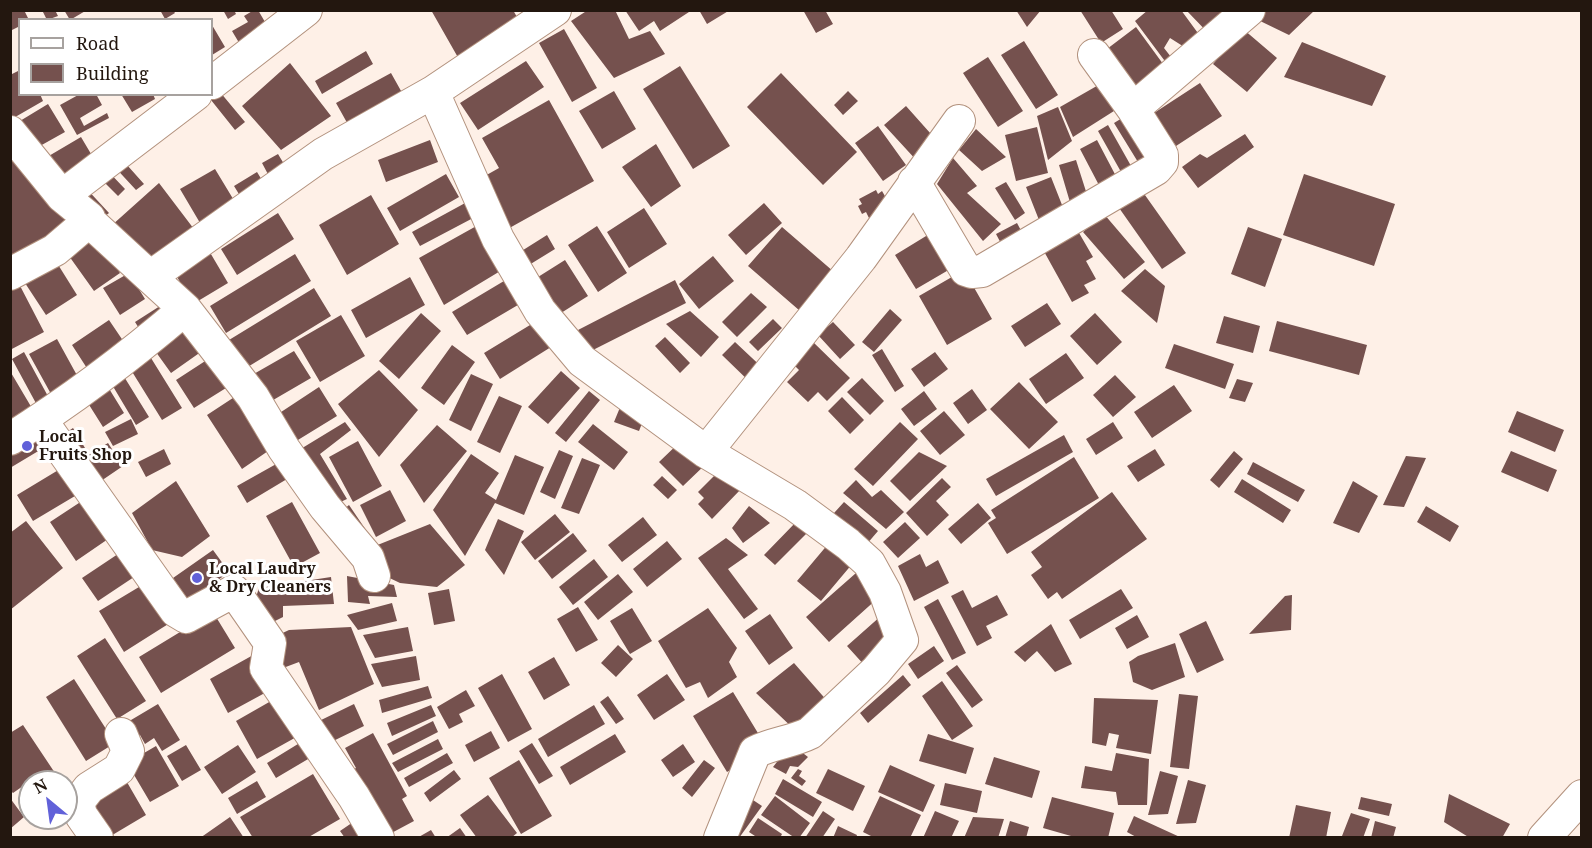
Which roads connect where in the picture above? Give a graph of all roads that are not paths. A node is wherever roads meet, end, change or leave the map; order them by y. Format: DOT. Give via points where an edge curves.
graph roads {
  1 [pos="306,10"];
  2 [pos="555,10"];
  3 [pos="1249,10"];
  4 [pos="1094,55"];
  5 [pos="213,82"];
  6 [pos="433,92"];
  7 [pos="193,96"];
  8 [pos="1133,109"];
  9 [pos="959,121"];
  10 [pos="10,132"];
  11 [pos="914,182"];
  12 [pos="62,196"];
  13 [pos="89,221"];
  14 [pos="10,274"];
  15 [pos="150,277"];
  16 [pos="185,309"];
  17 [pos="41,420"];
  18 [pos="10,439"];
  19 [pos="706,453"];
  20 [pos="374,576"];
  21 [pos="121,734"];
  22 [pos="1581,796"];
  23 [pos="97,837"];
  24 [pos="378,837"];
  25 [pos="720,837"];
  26 [pos="1544,837"];
  1 -- 5 [label="street"];
  2 -- 6 [label="street"];
  3 -- 8 [label="street"];
  4 -- 8 [label="street"];
  6 -- 15 [label="street" via="323,154"];
  6 -- 19 [label="street" via="498,239 540,311 582,361"];
  7 -- 12 [label="street"];
  8 -- 11 [label="street" via="1162,155 1156,169 982,271 966,270"];
  9 -- 11 [label="street"];
  10 -- 12 [label="street"];
  11 -- 19 [label="street" via="861,258"];
  12 -- 13 [label="street"];
  13 -- 14 [label="street" via="55,250"];
  13 -- 15 [label="street"];
  15 -- 16 [label="street"];
  16 -- 17 [label="street"];
  16 -- 20 [label="street" via="253,397 325,507 368,558"];
  17 -- 18 [label="street"];
  17 -- 24 [label="street" via="176,611 186,617 234,591 270,643 266,668"];
  19 -- 25 [label="street" via="795,505 869,563 885,592 902,640 876,671 810,733 755,752"];
  21 -- 23 [label="street" via="128,751 119,769 89,788 78,802 81,815"];
  22 -- 26 [label="street"];
}
